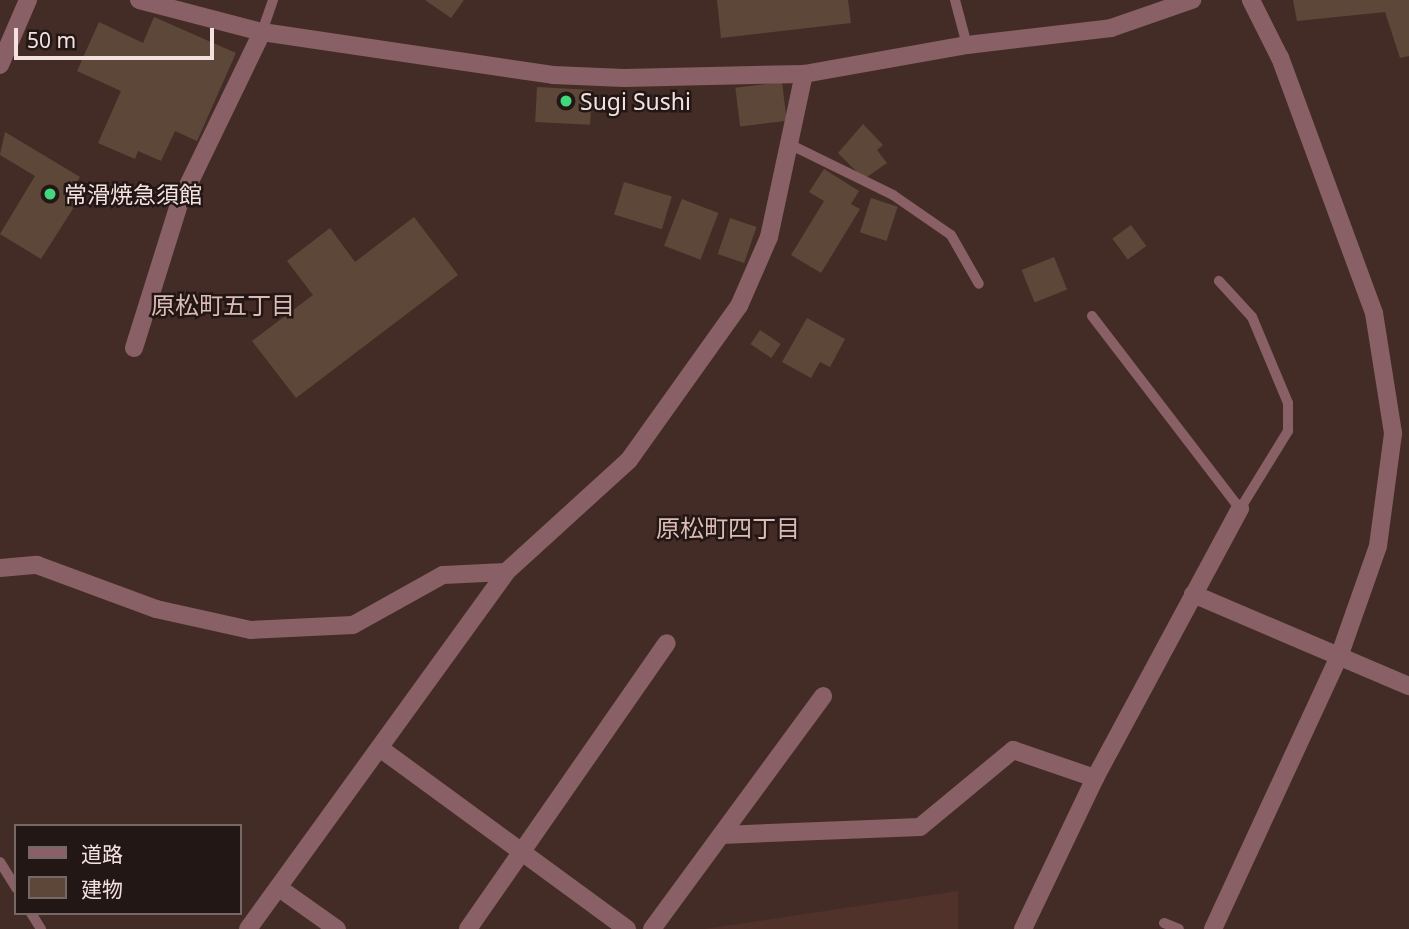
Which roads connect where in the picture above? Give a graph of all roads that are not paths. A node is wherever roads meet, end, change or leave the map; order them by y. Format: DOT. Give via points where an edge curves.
graph roads {
  1 [pos="28,0"];
  2 [pos="139,0"];
  3 [pos="273,0"];
  4 [pos="955,0"];
  5 [pos="1192,0"];
  6 [pos="1251,0"];
  7 [pos="262,32"];
  8 [pos="967,45"];
  9 [pos="0,65"];
  10 [pos="804,74"];
  11 [pos="789,144"];
  12 [pos="1219,281"];
  13 [pos="979,284"];
  14 [pos="1092,316"];
  15 [pos="134,348"];
  16 [pos="1240,509"];
  17 [pos="0,568"];
  18 [pos="506,572"];
  19 [pos="1193,594"];
  20 [pos="667,643"];
  21 [pos="1340,654"];
  22 [pos="1409,686"];
  23 [pos="823,696"];
  24 [pos="381,749"];
  25 [pos="1095,778"];
  26 [pos="721,835"];
  27 [pos="522,853"];
  28 [pos="0,862"];
  29 [pos="14,885"];
  30 [pos="279,888"];
  31 [pos="1164,923"];
  32 [pos="248,929"];
  33 [pos="337,929"];
  34 [pos="468,929"];
  35 [pos="627,929"];
  36 [pos="652,929"];
  37 [pos="1023,929"];
  38 [pos="1179,929"];
  39 [pos="1213,929"];
  1 -- 9 [label="street"];
  2 -- 7 [label="street"];
  3 -- 7 [label="lane"];
  4 -- 8 [label="lane"];
  5 -- 8 [label="street" via="1111,28"];
  6 -- 21 [label="street" via="1280,58 1374,313 1390,386 1388,496 1378,546"];
  7 -- 10 [label="street" via="553,75"];
  7 -- 15 [label="street" via="179,204"];
  8 -- 10 [label="street"];
  10 -- 11 [label="street"];
  11 -- 13 [label="lane" via="893,195 951,235"];
  11 -- 18 [label="street" via="769,237 739,306 629,460"];
  12 -- 16 [label="lane" via="1252,317 1288,404 1288,430"];
  14 -- 16 [label="lane"];
  16 -- 19 [label="street"];
  17 -- 18 [label="street" via="37,565 180,616 251,630 353,625 443,575"];
  18 -- 24 [label="street"];
  19 -- 21 [label="street"];
  19 -- 25 [label="street"];
  20 -- 27 [label="street"];
  21 -- 22 [label="street"];
  21 -- 39 [label="street"];
  23 -- 26 [label="street"];
  24 -- 27 [label="street"];
  24 -- 30 [label="street"];
  25 -- 26 [label="street" via="1013,750 920,827"];
  25 -- 37 [label="street"];
  26 -- 36 [label="street"];
  27 -- 34 [label="street"];
  27 -- 35 [label="street"];
  28 -- 29 [label="lane"];
  30 -- 32 [label="street"];
  30 -- 33 [label="street"];
  31 -- 38 [label="lane"];
}
